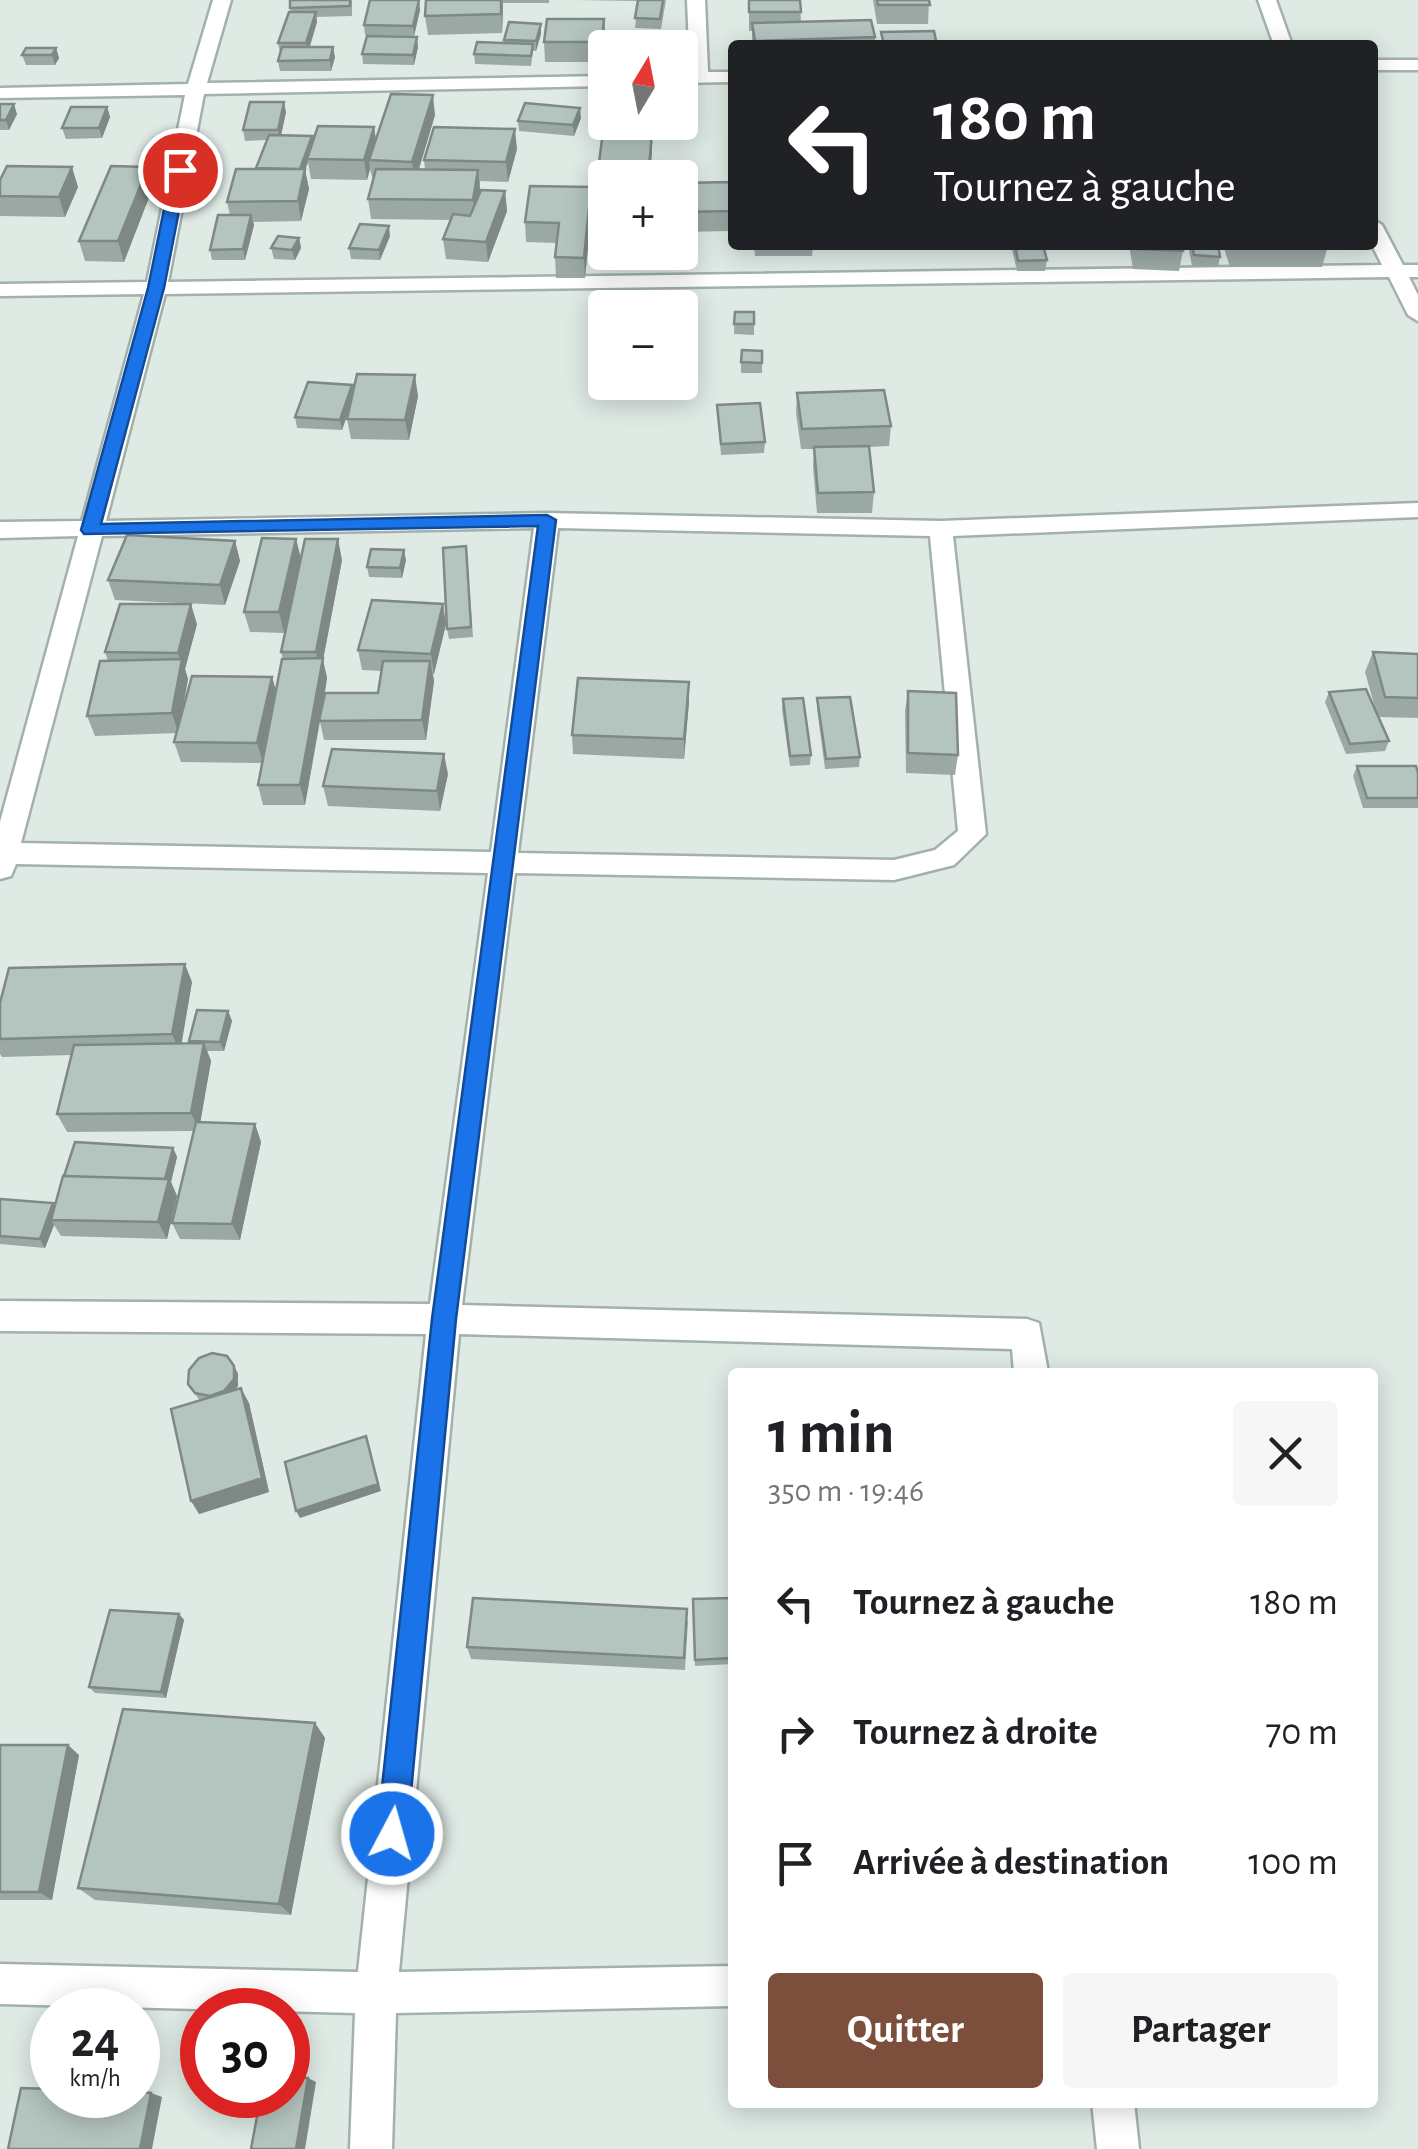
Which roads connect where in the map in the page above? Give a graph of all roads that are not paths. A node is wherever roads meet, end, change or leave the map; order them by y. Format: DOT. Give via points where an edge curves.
graph roads {
  1 [pos="222,0"];
  2 [pos="696,0"];
  3 [pos="1267,0"];
  4 [pos="694,30"];
  5 [pos="1282,40"];
  6 [pos="1418,64"];
  7 [pos="1378,66"];
  8 [pos="728,77"];
  9 [pos="698,78"];
  10 [pos="588,80"];
  11 [pos="0,92"];
  12 [pos="195,92"];
  13 [pos="1378,237"];
  14 [pos="1396,271"];
  15 [pos="1418,271"];
  16 [pos="156,288"];
  17 [pos="0,290"];
  18 [pos="1418,315"];
  19 [pos="1418,510"];
  20 [pos="547,520"];
  21 [pos="941,529"];
  22 [pos="0,530"];
  23 [pos="90,530"];
  24 [pos="2,859"];
  25 [pos="500,862"];
  26 [pos="0,1316"];
  27 [pos="444,1319"];
  28 [pos="1031,1368"];
  29 [pos="0,1984"];
  30 [pos="728,1986"];
  31 [pos="376,1993"];
  32 [pos="1114,2108"];
  33 [pos="371,2149"];
  34 [pos="1118,2149"];
  1 -- 12 [label="street"];
  2 -- 4 [label="street"];
  3 -- 5 [label="street"];
  6 -- 7 [label="street"];
  8 -- 9 [label="street"];
  10 -- 12 [label="street"];
  11 -- 12 [label="street"];
  12 -- 16 [label="street"];
  13 -- 14 [label="street"];
  14 -- 15 [label="street"];
  14 -- 16 [label="street"];
  14 -- 18 [label="street"];
  16 -- 17 [label="street"];
  16 -- 23 [label="street"];
  19 -- 21 [label="street"];
  20 -- 21 [label="street"];
  20 -- 23 [label="street"];
  20 -- 25 [label="street"];
  21 -- 25 [label="street" via="972,834 944,858 894,870"];
  22 -- 23 [label="street"];
  23 -- 24 [label="street"];
  24 -- 25 [label="street"];
  25 -- 27 [label="street"];
  26 -- 27 [label="street"];
  27 -- 28 [label="street" via="1027,1334"];
  27 -- 31 [label="street"];
  29 -- 31 [label="street"];
  30 -- 31 [label="street"];
  31 -- 33 [label="street"];
  32 -- 34 [label="street"];
}
